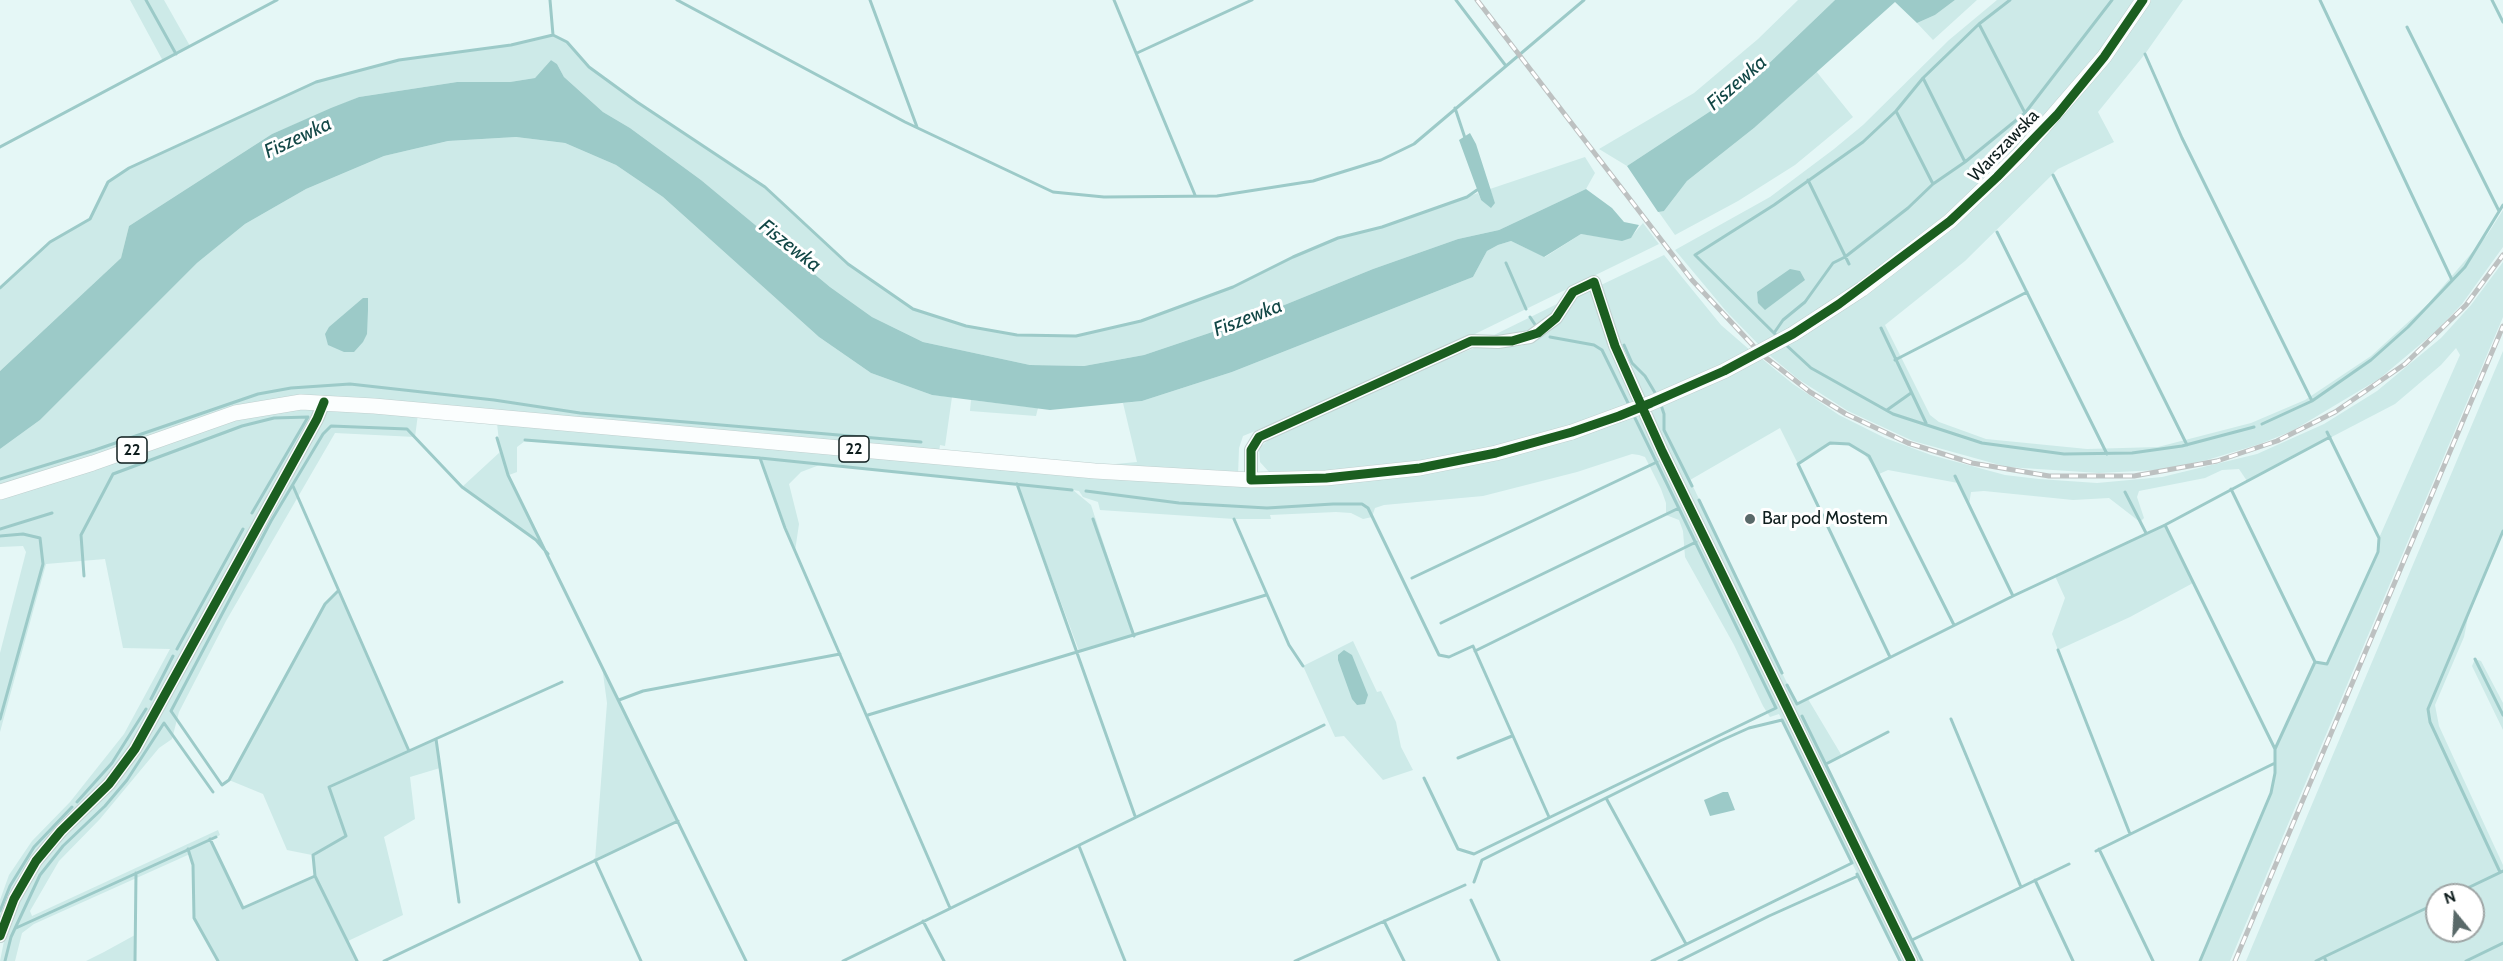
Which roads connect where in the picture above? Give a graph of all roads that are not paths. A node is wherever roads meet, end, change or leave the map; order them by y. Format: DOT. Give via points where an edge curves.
graph roads {
  1 [pos="2144,0"];
  2 [pos="324,402"];
  3 [pos="1251,480"];
  4 [pos="0,492"];
  5 [pos="0,936"];
  6 [pos="1911,961"];
  1 -- 3 [label="main road, Warszawska / 22, bridge" via="2097,65 2020,154 1950,221 1862,289 1724,371 1572,432 1496,453 1420,468 1326,478"];
  2 -- 3 [label="main road, 22" via="1095,471"];
  2 -- 4 [label="main road, 22" via="282,404 235,413"];
  2 -- 5 [label="street" via="135,749 109,784 36,861 14,899"];
  3 -- 6 [label="street" via="1251,450 1259,437 1471,341 1530,337 1556,318 1573,292 1594,282 1615,346 1662,451"];
}
